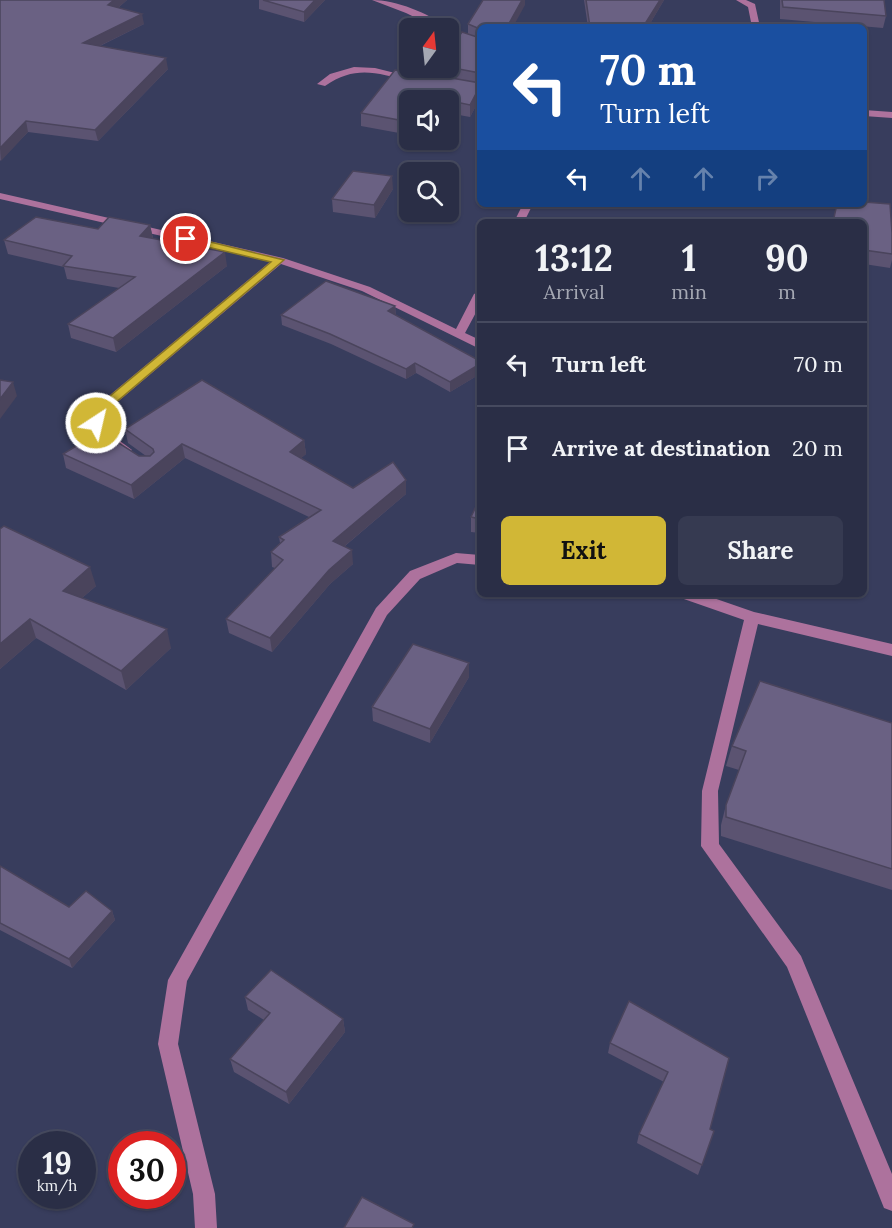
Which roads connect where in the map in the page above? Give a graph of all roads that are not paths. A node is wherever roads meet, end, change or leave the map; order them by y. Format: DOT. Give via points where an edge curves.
graph roads {
  1 [pos="376,0"];
  2 [pos="740,0"];
  3 [pos="423,18"];
  4 [pos="755,24"];
  5 [pos="459,37"];
  6 [pos="477,45"];
  7 [pos="424,81"];
  8 [pos="322,84"];
  9 [pos="867,113"];
  10 [pos="892,115"];
  11 [pos="0,196"];
  12 [pos="279,260"];
  13 [pos="477,300"];
  14 [pos="459,334"];
  15 [pos="477,343"];
  16 [pos="139,459"];
  17 [pos="477,560"];
  18 [pos="695,597"];
  19 [pos="752,617"];
  20 [pos="892,650"];
  21 [pos="892,1200"];
  22 [pos="206,1228"];
  1 -- 3 [label="street"];
  2 -- 4 [label="street" via="752,6"];
  5 -- 6 [label="street"];
  7 -- 8 [label="street" via="352,69 337,72"];
  9 -- 10 [label="street"];
  11 -- 12 [label="street"];
  12 -- 14 [label="street" via="366,289"];
  12 -- 16 [label="street" via="102,408 96,423 103,435"];
  13 -- 14 [label="street"];
  14 -- 15 [label="street"];
  17 -- 22 [label="street" via="456,558 415,574 381,612 178,980 168,1044 204,1194"];
  18 -- 19 [label="street"];
  19 -- 20 [label="street"];
  19 -- 21 [label="street" via="710,791 710,846 794,962"];
}
